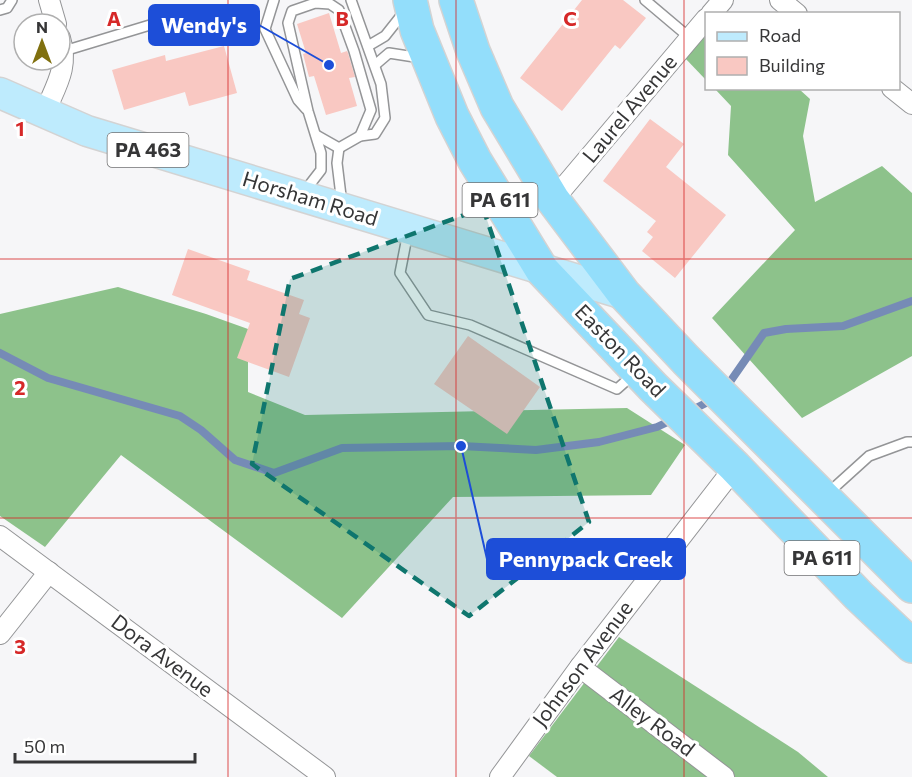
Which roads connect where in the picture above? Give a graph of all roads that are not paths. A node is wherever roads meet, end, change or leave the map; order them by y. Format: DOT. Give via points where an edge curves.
graph roads {
  1 [pos="12,0"];
  2 [pos="274,0"];
  3 [pos="351,0"];
  4 [pos="456,0"];
  5 [pos="645,0"];
  6 [pos="723,0"];
  7 [pos="780,0"];
  8 [pos="410,1"];
  9 [pos="0,10"];
  10 [pos="713,12"];
  11 [pos="795,12"];
  12 [pos="183,15"];
  13 [pos="705,20"];
  14 [pos="690,38"];
  15 [pos="72,42"];
  16 [pos="368,46"];
  17 [pos="428,59"];
  18 [pos="375,65"];
  19 [pos="63,72"];
  20 [pos="894,90"];
  21 [pos="0,93"];
  22 [pos="912,104"];
  23 [pos="308,111"];
  24 [pos="45,112"];
  25 [pos="316,135"];
  26 [pos="360,136"];
  27 [pos="339,148"];
  28 [pos="300,197"];
  29 [pos="553,200"];
  30 [pos="342,210"];
  31 [pos="409,230"];
  32 [pos="542,270"];
  33 [pos="624,294"];
  34 [pos="645,379"];
  35 [pos="912,442"];
  36 [pos="735,467"];
  37 [pos="823,498"];
  38 [pos="0,536"];
  39 [pos="49,572"];
  40 [pos="912,586"];
  41 [pos="0,634"];
  42 [pos="912,646"];
  43 [pos="580,666"];
  44 [pos="325,777"];
  45 [pos="500,777"];
  46 [pos="724,777"];
  1 -- 9 [label="lane"];
  2 -- 23 [label="lane" via="265,29 298,100"];
  3 -- 16 [label="lane"];
  4 -- 29 [label="highway, Easton Road / PA 611" via="497,107"];
  5 -- 14 [label="lane"];
  6 -- 10 [label="street"];
  7 -- 11 [label="street"];
  8 -- 16 [label="lane" via="385,36"];
  8 -- 17 [label="highway, Easton Road / PA 611"];
  12 -- 15 [label="lane"];
  13 -- 14 [label="street, Laurel Avenue"];
  14 -- 29 [label="street, Laurel Avenue"];
  16 -- 18 [label="lane"];
  17 -- 18 [label="lane" via="389,53"];
  17 -- 32 [label="highway, Easton Road / PA 611" via="475,161"];
  18 -- 26 [label="lane" via="385,118 375,134"];
  19 -- 24 [label="street"];
  20 -- 22 [label="street"];
  21 -- 24 [label="main road, Horsham Road / PA 463"];
  23 -- 25 [label="lane"];
  23 -- 26 [label="lane" via="288,23 292,11 315,3 330,4 339,10 371,110"];
  24 -- 28 [label="main road, Horsham Road / PA 463" via="87,131"];
  25 -- 27 [label="lane"];
  25 -- 28 [label="lane" via="321,170"];
  26 -- 27 [label="lane"];
  27 -- 30 [label="lane"];
  28 -- 30 [label="main road, Horsham Road / PA 463"];
  29 -- 33 [label="highway, Easton Road / PA 611"];
  30 -- 31 [label="main road, Horsham Road / PA 463"];
  31 -- 32 [label="main road, Horsham Road / PA 463"];
  31 -- 34 [label="lane" via="400,273 428,315 470,325 617,389"];
  32 -- 33 [label="main road, Horsham Road / PA 463"];
  32 -- 34 [label="highway, Easton Road / PA 611"];
  33 -- 37 [label="highway, Easton Road / PA 611"];
  34 -- 36 [label="highway, Easton Road / PA 611"];
  35 -- 37 [label="lane" via="869,456"];
  36 -- 42 [label="highway, Easton Road / PA 611"];
  36 -- 43 [label="street, Johnson Avenue"];
  37 -- 40 [label="highway, Easton Road / PA 611"];
  38 -- 39 [label="street, Dora Avenue"];
  39 -- 41 [label="street"];
  39 -- 44 [label="street, Dora Avenue"];
  43 -- 45 [label="street, Johnson Avenue"];
  43 -- 46 [label="street, Alley Road"];
}
